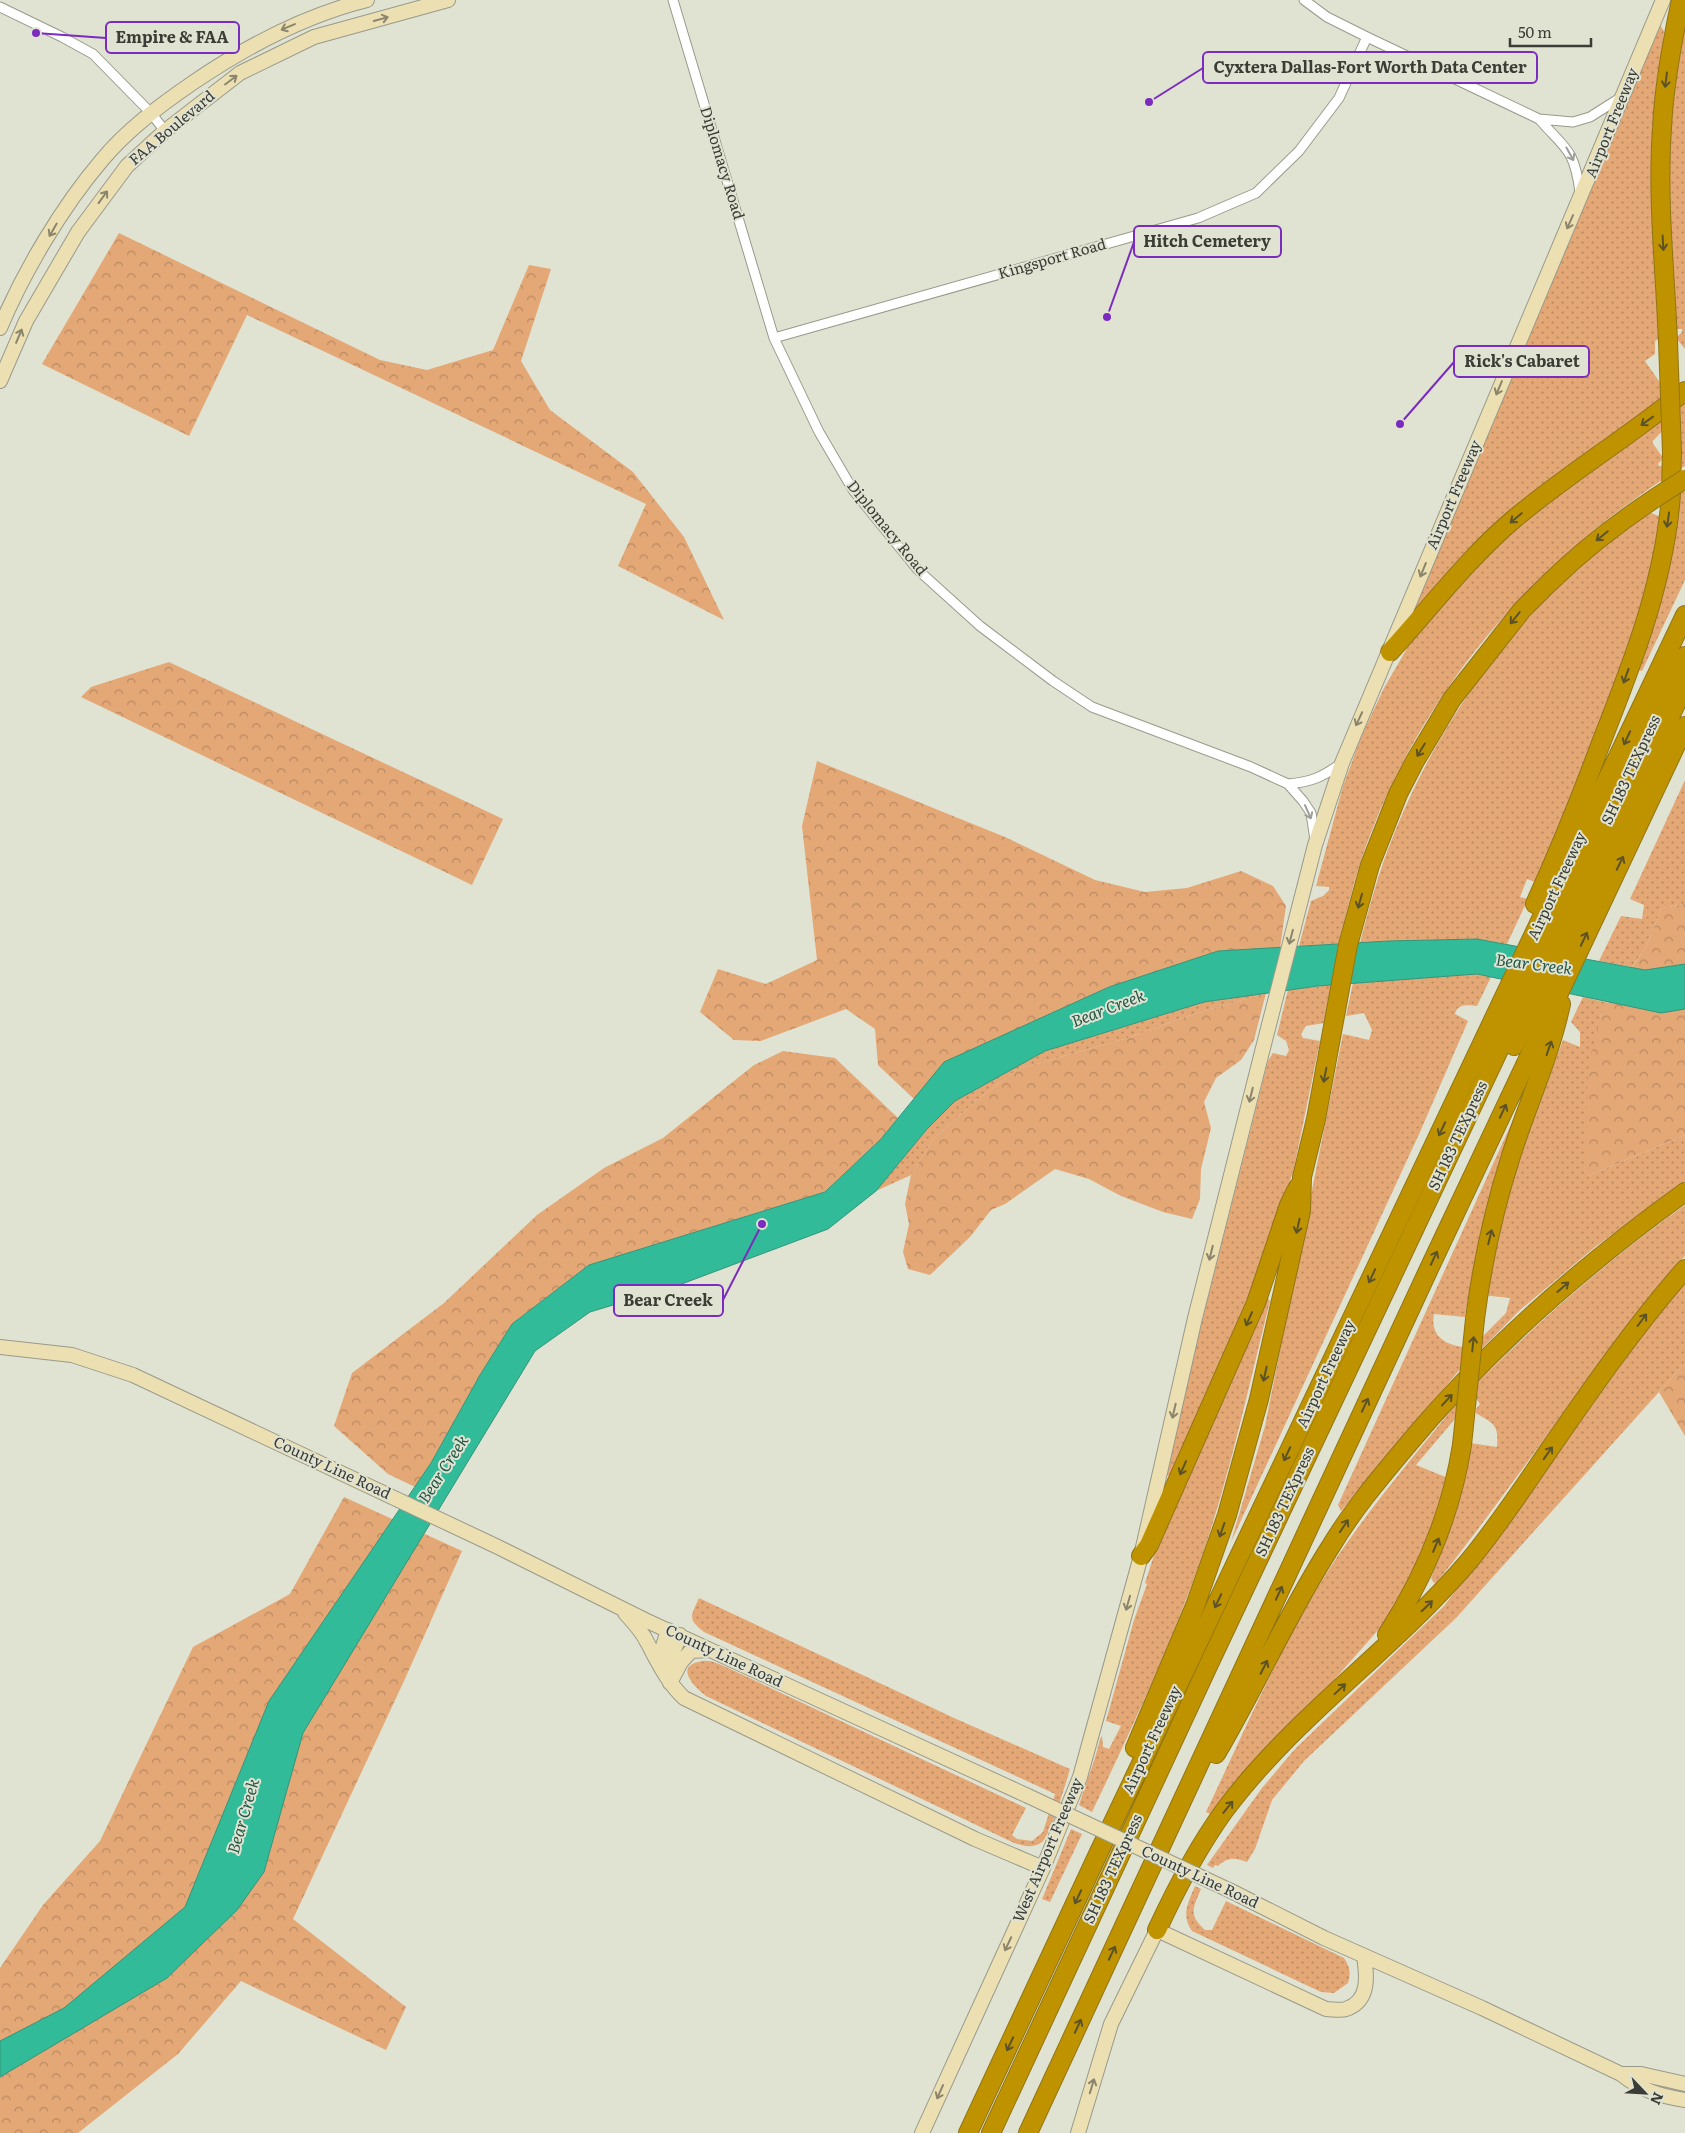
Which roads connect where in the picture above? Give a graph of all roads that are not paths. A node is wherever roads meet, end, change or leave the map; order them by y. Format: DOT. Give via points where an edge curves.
graph roads {
  1 [pos="367,0"];
  2 [pos="448,0"];
  3 [pos="673,0"];
  4 [pos="1304,0"];
  5 [pos="1663,0"];
  6 [pos="1681,0"];
  7 [pos="0,7"];
  8 [pos="307,20"];
  9 [pos="314,37"];
  10 [pos="1367,38"];
  11 [pos="1623,96"];
  12 [pos="151,113"];
  13 [pos="1539,119"];
  14 [pos="165,131"];
  15 [pos="1581,198"];
  16 [pos="36,258"];
  17 [pos="58,266"];
  18 [pos="0,328"];
  19 [pos="774,338"];
  20 [pos="0,381"];
  21 [pos="1685,391"];
  22 [pos="1685,479"];
  23 [pos="1685,615"];
  24 [pos="1390,652"];
  25 [pos="1685,656"];
  26 [pos="1685,685"];
  27 [pos="1685,726"];
  28 [pos="1342,763"];
  29 [pos="1288,784"];
  30 [pos="1315,845"];
  31 [pos="1547,893"];
  32 [pos="1577,899"];
  33 [pos="1519,1021"];
  34 [pos="1550,1027"];
  35 [pos="1302,1177"];
  36 [pos="1685,1192"];
  37 [pos="1685,1269"];
  38 [pos="0,1347"];
  39 [pos="1141,1556"];
  40 [pos="620,1607"];
  41 [pos="674,1633"];
  42 [pos="710,1650"];
  43 [pos="1366,1664"];
  44 [pos="670,1684"];
  45 [pos="1163,1844"];
  46 [pos="1099,1852"];
  47 [pos="1043,1868"];
  48 [pos="1157,1930"];
  49 [pos="1364,1956"];
  50 [pos="1621,2074"];
  51 [pos="1685,2084"];
  52 [pos="1685,2100"];
  53 [pos="922,2133"];
  54 [pos="968,2133"];
  55 [pos="991,2133"];
  56 [pos="1002,2133"];
  57 [pos="1028,2133"];
  58 [pos="1078,2133"];
  1 -- 8 [label="main road, FAA Boulevard"];
  9 -- 2 [label="main road, FAA Boulevard, one-way"];
  3 -- 19 [label="street, Diplomacy Road"];
  4 -- 10 [label="street" via="1327,17"];
  5 -- 11 [label="main road, Airport Freeway"];
  6 -- 31 [label="highway, one-way, bridge" via="1666,78 1660,178 1672,453 1667,530 1649,608"];
  7 -- 12 [label="street" via="93,54"];
  8 -- 9 [label="main road"];
  8 -- 12 [label="main road, FAA Boulevard, one-way" via="225,62"];
  14 -- 9 [label="main road, FAA Boulevard, one-way" via="240,74"];
  10 -- 13 [label="street"];
  10 -- 19 [label="street, Kingsport Road" via="1339,98 1299,151 1256,193 1198,218"];
  11 -- 13 [label="street" via="1597,114 1573,122"];
  11 -- 15 [label="main road, Airport Freeway"];
  12 -- 14 [label="street"];
  12 -- 16 [label="main road, FAA Boulevard, one-way" via="102,160 55,225"];
  13 -- 15 [label="street, one-way" via="1563,142 1573,157"];
  17 -- 14 [label="main road, FAA Boulevard, one-way" via="115,180"];
  15 -- 24 [label="main road, Airport Freeway, one-way" via="1525,324"];
  16 -- 17 [label="main road"];
  16 -- 18 [label="main road, FAA Boulevard"];
  20 -- 17 [label="main road, FAA Boulevard, one-way" via="26,321"];
  19 -- 29 [label="street, Diplomacy Road" via="819,432 853,490 918,570 980,626 1092,707"];
  21 -- 24 [label="highway, one-way" via="1514,519 1458,574"];
  22 -- 35 [label="highway, one-way, bridge" via="1646,503 1575,558 1522,610 1452,699 1415,761 1370,865 1348,945"];
  23 -- 31 [label="highway, Airport Freeway, one-way"];
  24 -- 28 [label="main road, Airport Freeway, one-way"];
  25 -- 32 [label="highway, SH 183 TEXpress"];
  26 -- 32 [label="highway, SH 183 TEXpress"];
  34 -- 27 [label="highway, one-way" via="1568,974"];
  28 -- 29 [label="street" via="1309,782"];
  28 -- 30 [label="main road, Airport Freeway"];
  29 -- 30 [label="street, Diplomacy Road, one-way" via="1311,813"];
  30 -- 39 [label="main road, Airport Freeway, one-way" via="1197,1309"];
  31 -- 46 [label="highway, Airport Freeway, one-way" via="1462,1085"];
  32 -- 33 [label="highway, SH 183 TEXpress"];
  33 -- 55 [label="highway, SH 183 TEXpress" via="1208,1666"];
  33 -- 56 [label="highway, SH 183 TEXpress"];
  43 -- 34 [label="highway, one-way, bridge" via="1405,1607 1428,1563 1450,1506 1462,1445 1480,1282 1499,1199"];
  45 -- 34 [label="highway, one-way"];
  35 -- 39 [label="highway, one-way" via="1289,1205 1256,1304 1149,1545"];
  35 -- 46 [label="highway, one-way" via="1301,1211 1276,1326 1227,1515 1195,1606 1134,1751"];
  45 -- 36 [label="highway, one-way" via="1242,1710 1311,1578 1381,1476 1465,1380 1531,1315 1605,1252"];
  43 -- 37 [label="highway, one-way" via="1436,1597 1471,1558 1618,1352"];
  38 -- 40 [label="main road, County Line Road" via="72,1355 133,1375"];
  39 -- 47 [label="main road, West Airport Freeway, one-way" via="1080,1777"];
  40 -- 41 [label="main road, County Line Road"];
  40 -- 44 [label="main road" via="647,1641"];
  41 -- 42 [label="main road, County Line Road"];
  41 -- 44 [label="main road" via="659,1659"];
  42 -- 44 [label="main road" via="691,1651 681,1662"];
  42 -- 49 [label="main road, County Line Road, bridge" via="1028,1796"];
  48 -- 43 [label="highway, one-way" via="1169,1903 1225,1811 1281,1746"];
  44 -- 47 [label="main road" via="684,1698 974,1840"];
  57 -- 45 [label="highway, one-way"];
  46 -- 54 [label="highway, Airport Freeway, one-way"];
  47 -- 53 [label="main road, West Airport Freeway, one-way"];
  48 -- 49 [label="main road" via="1326,2009 1345,2010 1358,2001 1368,1977"];
  58 -- 48 [label="main road, one-way" via="1111,2024"];
  49 -- 50 [label="main road, County Line Road"];
  50 -- 51 [label="main road" via="1641,2074"];
  50 -- 52 [label="main road" via="1637,2086"];
}
